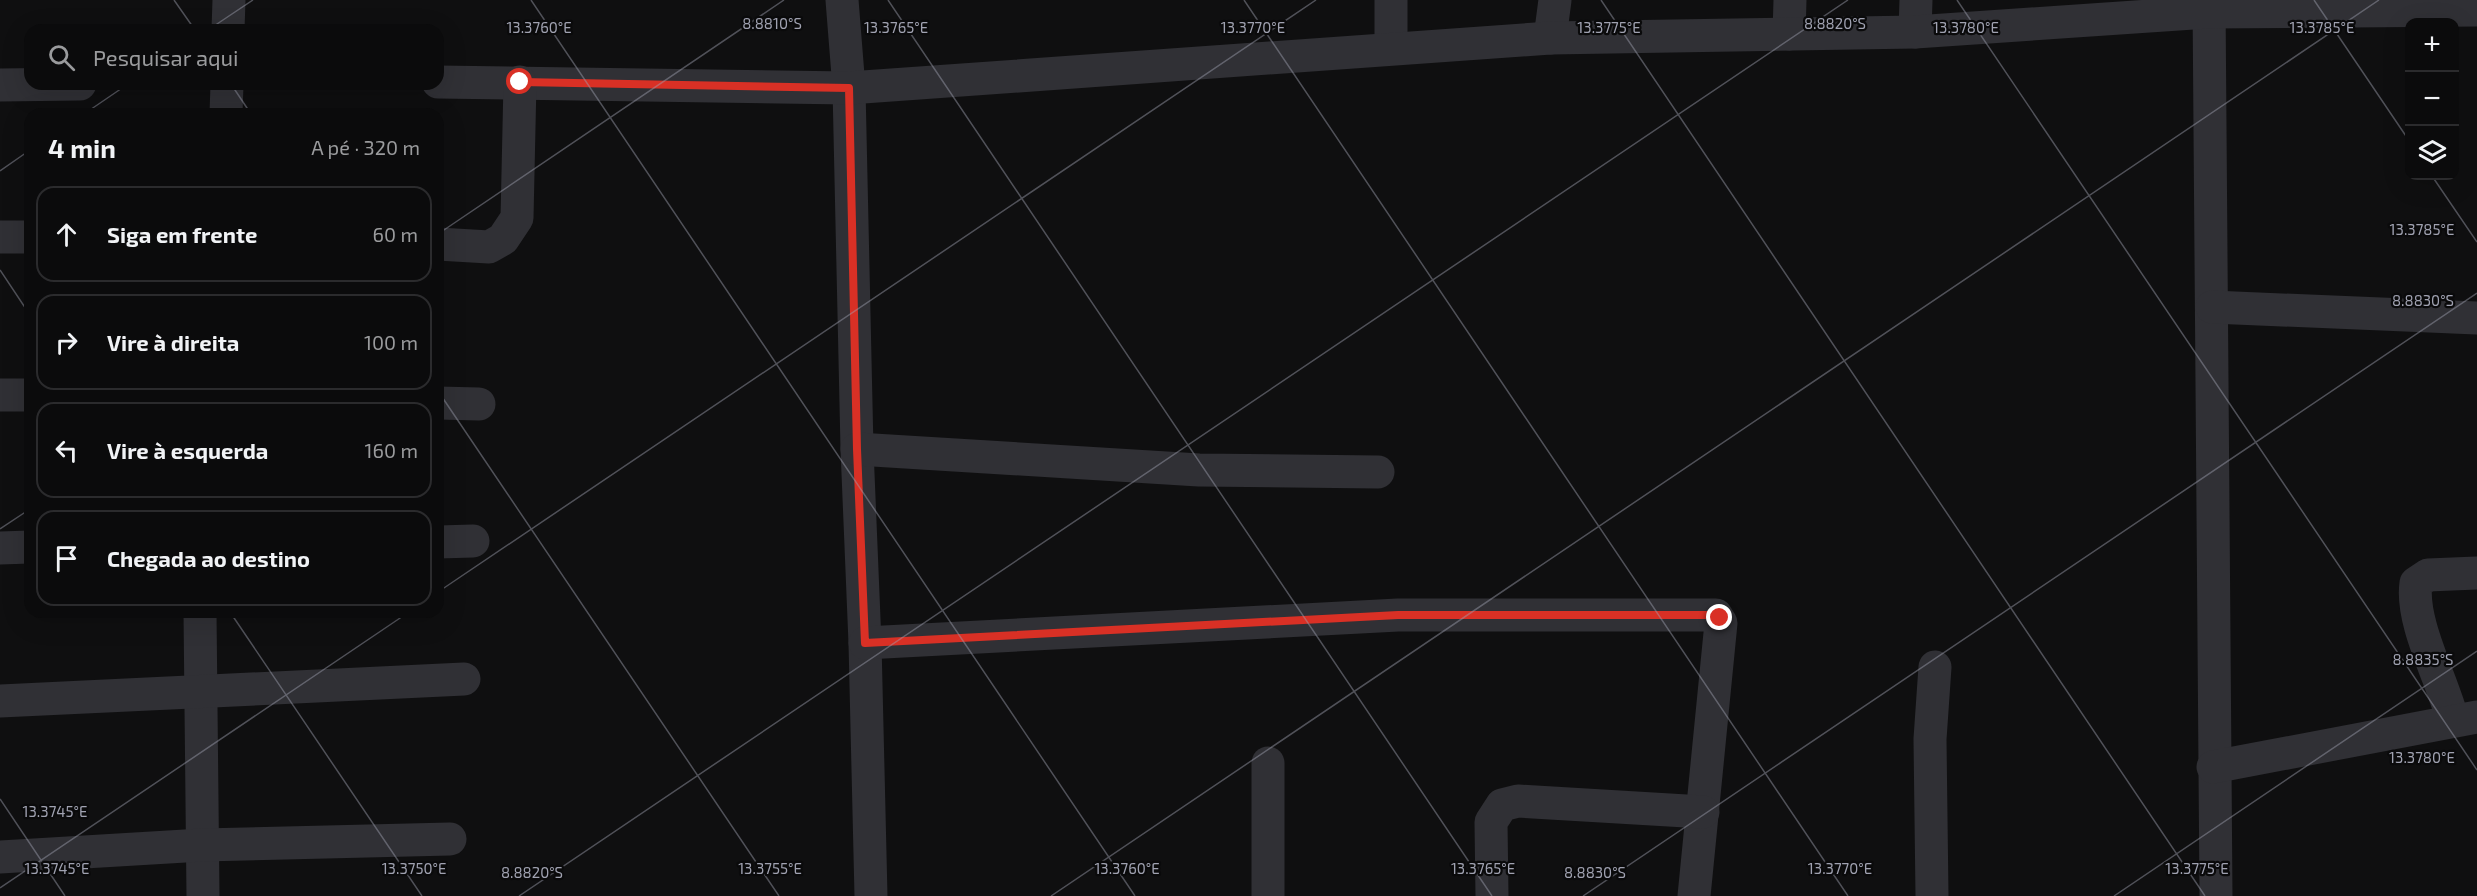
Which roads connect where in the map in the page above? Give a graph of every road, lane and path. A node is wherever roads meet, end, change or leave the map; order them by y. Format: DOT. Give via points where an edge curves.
graph roads {
  1 [pos="229,0"];
  2 [pos="842,0"];
  3 [pos="1391,0"];
  4 [pos="1555,0"];
  5 [pos="1790,0"];
  6 [pos="2208,6"];
  7 [pos="2477,10"];
  8 [pos="2053,11"];
  9 [pos="1915,16"];
  10 [pos="228,24"];
  11 [pos="1789,34"];
  12 [pos="1550,38"];
  13 [pos="1391,48"];
  14 [pos="444,82"];
  15 [pos="520,82"];
  16 [pos="0,85"];
  17 [pos="24,85"];
  18 [pos="849,88"];
  19 [pos="227,90"];
  20 [pos="226,108"];
  21 [pos="0,237"];
  22 [pos="24,237"];
  23 [pos="444,244"];
  24 [pos="2212,307"];
  25 [pos="2477,318"];
  26 [pos="0,395"];
  27 [pos="24,395"];
  28 [pos="444,403"];
  29 [pos="479,404"];
  30 [pos="857,449"];
  31 [pos="1378,472"];
  32 [pos="473,541"];
  33 [pos="444,542"];
  34 [pos="24,547"];
  35 [pos="0,548"];
  36 [pos="2477,573"];
  37 [pos="200,618"];
  38 [pos="865,643"];
  39 [pos="1935,667"];
  40 [pos="464,679"];
  41 [pos="200,692"];
  42 [pos="0,701"];
  43 [pos="2465,719"];
  44 [pos="1268,763"];
  45 [pos="2213,767"];
  46 [pos="1703,812"];
  47 [pos="450,839"];
  48 [pos="202,845"];
  49 [pos="0,856"];
  50 [pos="203,896"];
  51 [pos="871,896"];
  52 [pos="1268,896"];
  53 [pos="1492,896"];
  54 [pos="1694,896"];
  55 [pos="1932,896"];
  56 [pos="2216,896"];
  1 -- 10 [label="street"];
  2 -- 18 [label="street"];
  3 -- 13 [label="street"];
  4 -- 12 [label="street"];
  5 -- 11 [label="street"];
  6 -- 7 [label="street"];
  6 -- 8 [label="street"];
  6 -- 24 [label="street"];
  8 -- 9 [label="street"];
  9 -- 11 [label="street"];
  11 -- 12 [label="street"];
  12 -- 13 [label="street"];
  13 -- 18 [label="street"];
  14 -- 15 [label="street"];
  15 -- 18 [label="street"];
  15 -- 23 [label="street" via="517,218 503,239 489,247"];
  16 -- 17 [label="street"];
  18 -- 30 [label="street"];
  19 -- 20 [label="street"];
  21 -- 22 [label="street"];
  24 -- 25 [label="street"];
  24 -- 45 [label="street"];
  26 -- 27 [label="street"];
  28 -- 29 [label="street"];
  30 -- 31 [label="street" via="1199,470"];
  30 -- 38 [label="street"];
  32 -- 33 [label="street"];
  34 -- 35 [label="street"];
  36 -- 43 [label="street" via="2428,575 2416,583 2414,596 2424,637 2447,696"];
  37 -- 41 [label="street"];
  38 -- 46 [label="street" via="1398,615 1716,615 1721,623"];
  38 -- 51 [label="street"];
  39 -- 55 [label="street" via="1930,739"];
  40 -- 41 [label="street"];
  41 -- 42 [label="street"];
  41 -- 48 [label="street"];
  43 -- 45 [label="street"];
  44 -- 52 [label="street"];
  45 -- 56 [label="street"];
  46 -- 53 [label="street" via="1518,801 1502,805 1491,822"];
  46 -- 54 [label="street"];
  47 -- 48 [label="street"];
  48 -- 49 [label="street"];
  48 -- 50 [label="street"];
}
